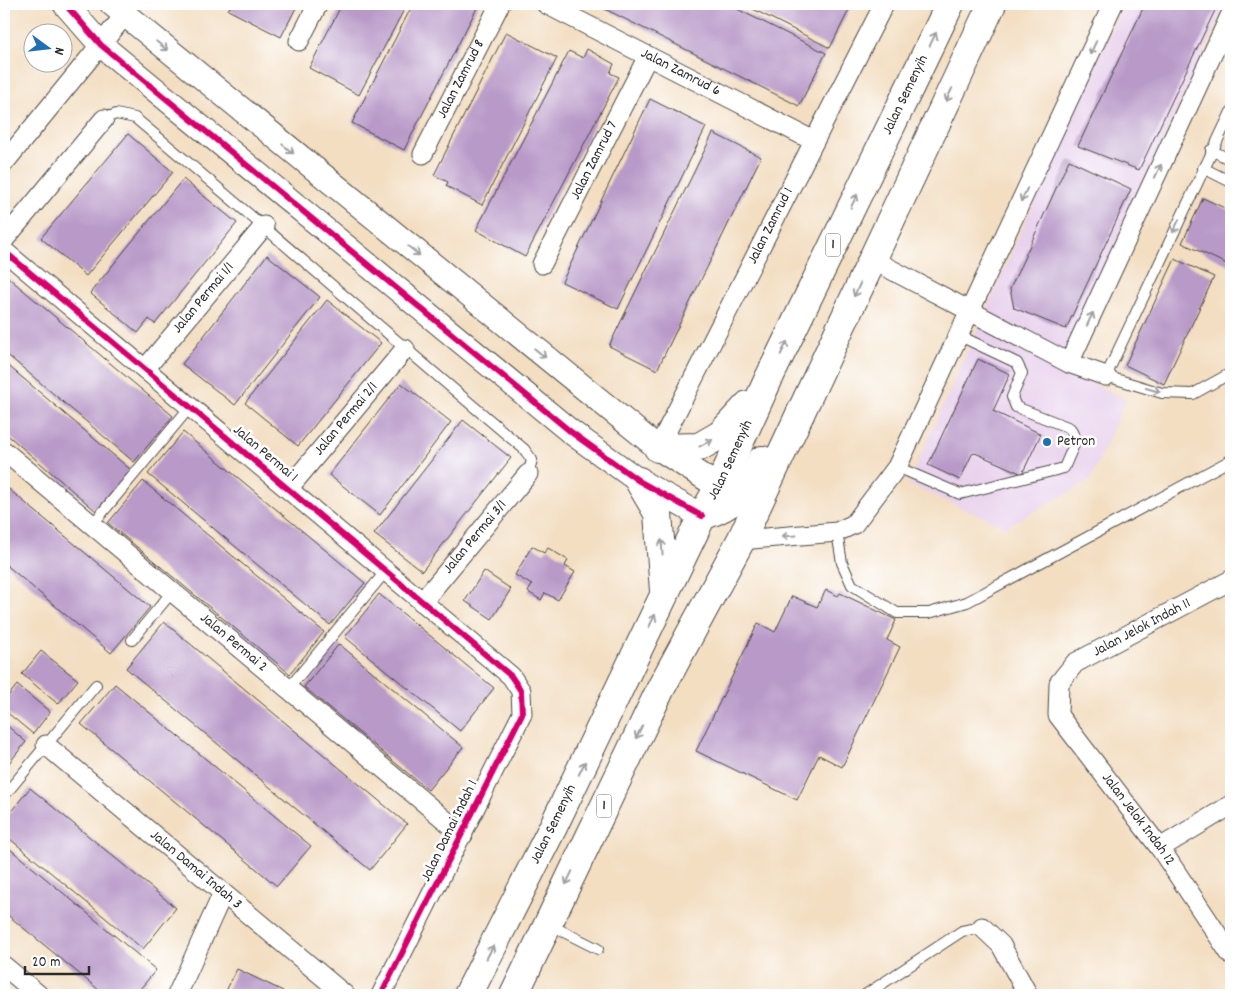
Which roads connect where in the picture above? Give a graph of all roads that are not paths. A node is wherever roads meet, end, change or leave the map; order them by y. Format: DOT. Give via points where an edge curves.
graph roads {
  1 [pos="66,4"];
  2 [pos="318,4"];
  3 [pos="500,4"];
  4 [pos="546,4"];
  5 [pos="884,4"];
  6 [pos="950,4"];
  7 [pos="992,4"];
  8 [pos="1113,4"];
  9 [pos="118,10"];
  10 [pos="1231,14"];
  11 [pos="299,41"];
  12 [pos="100,45"];
  13 [pos="648,56"];
  14 [pos="1231,112"];
  15 [pos="104,119"];
  16 [pos="814,141"];
  17 [pos="1211,150"];
  18 [pos="423,154"];
  19 [pos="1231,160"];
  20 [pos="4,163"];
  21 [pos="1203,168"];
  22 [pos="1231,182"];
  23 [pos="264,226"];
  24 [pos="4,240"];
  25 [pos="4,251"];
  26 [pos="871,259"];
  27 [pos="542,264"];
  28 [pos="970,311"];
  29 [pos="845,316"];
  30 [pos="958,336"];
  31 [pos="405,349"];
  32 [pos="1069,363"];
  33 [pos="145,369"];
  34 [pos="1231,373"];
  35 [pos="1106,376"];
  36 [pos="768,380"];
  37 [pos="190,407"];
  38 [pos="658,448"];
  39 [pos="4,450"];
  40 [pos="1231,460"];
  41 [pos="897,467"];
  42 [pos="528,474"];
  43 [pos="639,481"];
  44 [pos="288,489"];
  45 [pos="715,504"];
  46 [pos="92,525"];
  47 [pos="837,532"];
  48 [pos="741,540"];
  49 [pos="386,571"];
  50 [pos="1231,580"];
  51 [pos="172,592"];
  52 [pos="664,596"];
  53 [pos="422,602"];
  54 [pos="132,640"];
  55 [pos="511,676"];
  56 [pos="1058,683"];
  57 [pos="96,685"];
  58 [pos="661,688"];
  59 [pos="288,689"];
  60 [pos="46,745"];
  61 [pos="4,796"];
  62 [pos="1231,804"];
  63 [pos="463,836"];
  64 [pos="1160,848"];
  65 [pos="223,893"];
  66 [pos="547,924"];
  67 [pos="982,927"];
  68 [pos="598,949"];
  69 [pos="1231,955"];
  70 [pos="4,966"];
  71 [pos="1022,993"];
  72 [pos="39,995"];
  73 [pos="177,995"];
  74 [pos="345,995"];
  75 [pos="381,995"];
  76 [pos="468,995"];
  77 [pos="514,995"];
  78 [pos="865,995"];
  1 -- 12 [label="street"];
  2 -- 11 [label="street"];
  3 -- 18 [label="street, Jalan Zamrud 8"];
  4 -- 13 [label="street, Jalan Zamrud 6"];
  5 -- 16 [label="street, Jalan Zamrud 1"];
  36 -- 6 [label="main road, Jalan Semenyih / 1, one-way"];
  7 -- 26 [label="main road, 1, one-way"];
  8 -- 28 [label="street, one-way"];
  9 -- 12 [label="street"];
  9 -- 38 [label="street, one-way"];
  32 -- 10 [label="street, one-way"];
  12 -- 20 [label="street"];
  12 -- 43 [label="street" via="571,432"];
  13 -- 16 [label="street, Jalan Zamrud 6"];
  13 -- 27 [label="street, Jalan Zamrud 7"];
  14 -- 17 [label="lane"];
  15 -- 23 [label="lane" via="116,114 134,118"];
  15 -- 24 [label="street"];
  16 -- 38 [label="street, Jalan Zamrud 1"];
  17 -- 19 [label="lane"];
  17 -- 21 [label="lane"];
  21 -- 22 [label="lane"];
  21 -- 35 [label="lane, one-way"];
  23 -- 31 [label="lane"];
  23 -- 33 [label="street, Jalan Permai 1/1"];
  25 -- 33 [label="street, Jalan Permai 1"];
  26 -- 28 [label="street"];
  26 -- 29 [label="main road, 1, one-way"];
  28 -- 30 [label="street"];
  28 -- 32 [label="street"];
  29 -- 45 [label="main road" via="808,361 759,466 738,497"];
  29 -- 48 [label="main road, 1"];
  30 -- 41 [label="street"];
  30 -- 41 [label="lane" via="1017,363 1022,373 1012,398 1016,407 1070,428 1076,440 1064,468 960,494"];
  31 -- 42 [label="lane" via="524,449 532,460"];
  31 -- 44 [label="street, Jalan Permai 2/1"];
  32 -- 35 [label="street"];
  33 -- 37 [label="street, Jalan Permai 1"];
  35 -- 34 [label="lane, one-way" via="1162,393 1193,394"];
  38 -- 36 [label="main road, one-way" via="699,447 720,435"];
  36 -- 45 [label="main road, Jalan Semenyih / 1"];
  37 -- 44 [label="street, Jalan Permai 1"];
  37 -- 46 [label="lane"];
  38 -- 45 [label="street"];
  39 -- 46 [label="street, Jalan Permai 2"];
  40 -- 47 [label="lane" via="967,602 928,613 897,613 852,585 842,563"];
  41 -- 47 [label="street" via="854,524"];
  42 -- 53 [label="street, Jalan Permai 3/1"];
  43 -- 45 [label="street"];
  52 -- 43 [label="main road, one-way" via="658,513"];
  44 -- 49 [label="street, Jalan Permai 1"];
  45 -- 52 [label="main road, Jalan Semenyih / 1"];
  45 -- 58 [label="main road" via="726,520 724,535 683,618"];
  46 -- 51 [label="street, Jalan Permai 2"];
  47 -- 48 [label="street, one-way"];
  48 -- 58 [label="main road, 1"];
  49 -- 53 [label="street, Jalan Permai 1"];
  49 -- 59 [label="lane"];
  50 -- 56 [label="street, Jalan Jelok Indah 11" via="1075,663"];
  51 -- 54 [label="lane"];
  51 -- 59 [label="street, Jalan Permai 2"];
  76 -- 52 [label="main road, Jalan Semenyih / 1, one-way"];
  53 -- 55 [label="street, Jalan Permai 1"];
  55 -- 63 [label="street, Jalan Damai Indah 1" via="521,691 522,714"];
  56 -- 64 [label="street, Jalan Jelok Indah 12" via="1058,714"];
  57 -- 60 [label="lane"];
  58 -- 66 [label="main road, 1, one-way"];
  59 -- 63 [label="street, Jalan Permai 2"];
  60 -- 61 [label="lane"];
  60 -- 65 [label="street, Jalan Damai Indah 3"];
  62 -- 64 [label="street"];
  63 -- 75 [label="street, Jalan Damai Indah 1"];
  64 -- 69 [label="street, Jalan Jelok Indah 12"];
  65 -- 73 [label="street"];
  65 -- 74 [label="street, Jalan Damai Indah 3"];
  66 -- 68 [label="lane"];
  66 -- 77 [label="main road, 1"];
  67 -- 71 [label="street" via="1001,945"];
  67 -- 78 [label="lane" via="962,930"];
  70 -- 72 [label="street"];
}
